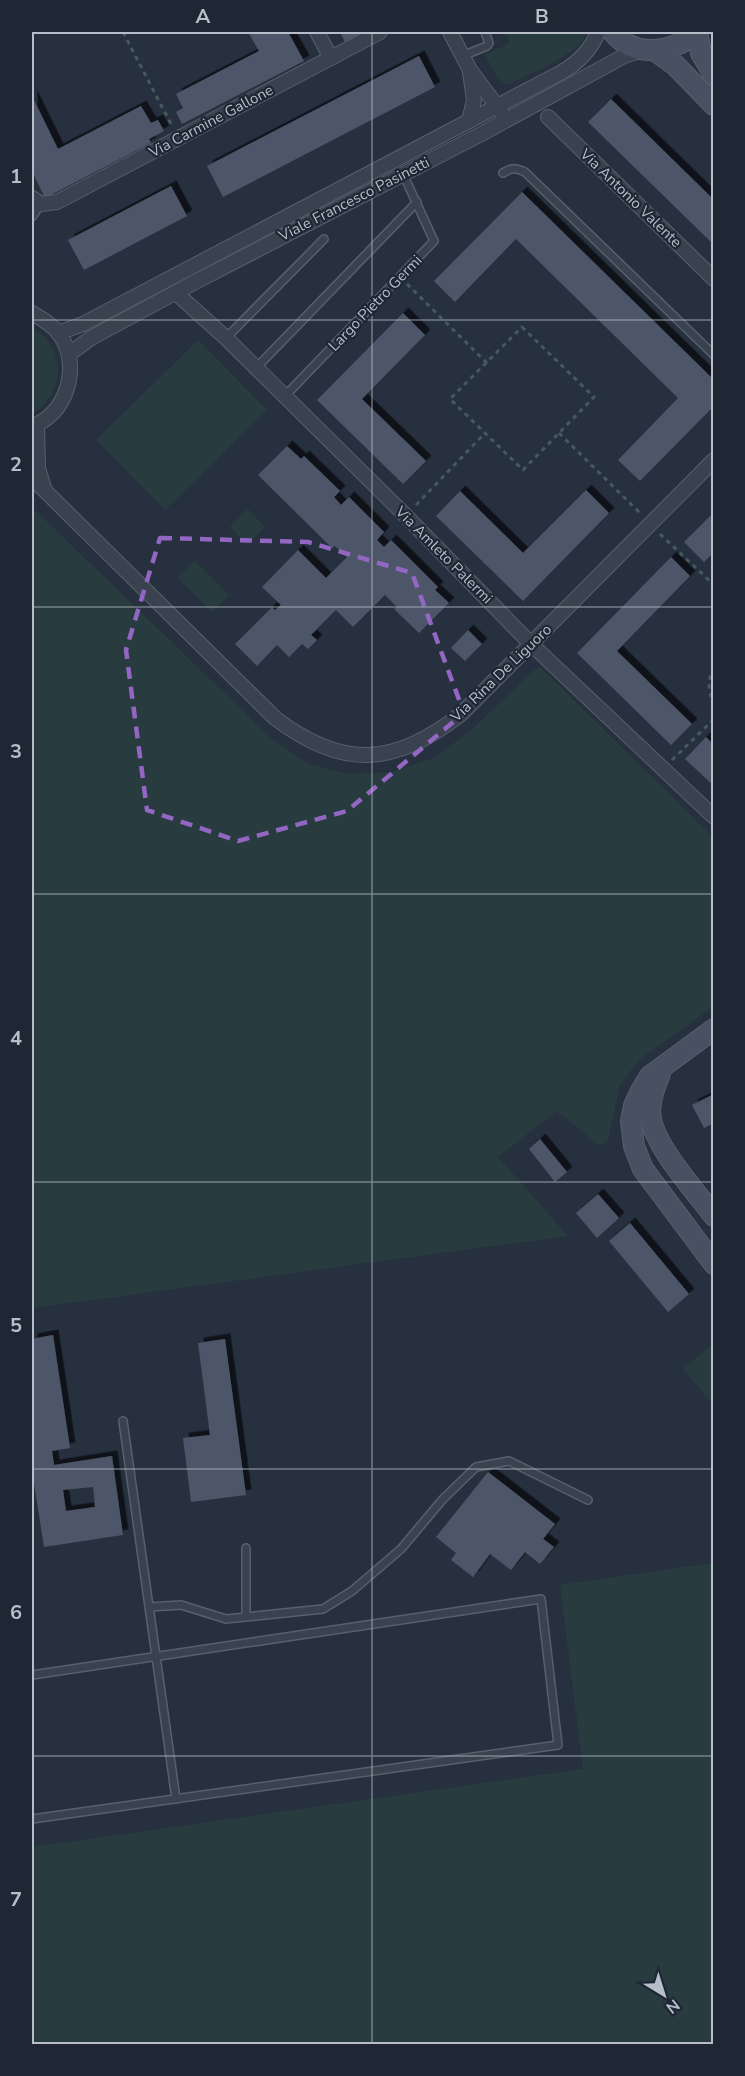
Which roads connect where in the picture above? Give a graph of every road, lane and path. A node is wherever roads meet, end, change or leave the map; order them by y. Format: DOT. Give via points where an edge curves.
graph roads {
  1 [pos="123,32"];
  2 [pos="317,32"];
  3 [pos="380,32"];
  4 [pos="450,32"];
  5 [pos="485,32"];
  6 [pos="598,32"];
  7 [pos="613,32"];
  8 [pos="697,32"];
  9 [pos="648,50"];
  10 [pos="462,56"];
  11 [pos="331,58"];
  12 [pos="470,70"];
  13 [pos="714,75"];
  14 [pos="714,105"];
  15 [pos="498,106"];
  16 [pos="548,117"];
  17 [pos="506,120"];
  18 [pos="469,121"];
  19 [pos="179,139"];
  20 [pos="503,173"];
  21 [pos="403,174"];
  22 [pos="36,201"];
  23 [pos="417,202"];
  24 [pos="32,217"];
  25 [pos="324,239"];
  26 [pos="400,277"];
  27 [pos="714,279"];
  28 [pos="176,293"];
  29 [pos="32,313"];
  30 [pos="58,333"];
  31 [pos="226,338"];
  32 [pos="69,354"];
  33 [pos="714,355"];
  34 [pos="487,363"];
  35 [pos="256,368"];
  36 [pos="285,396"];
  37 [pos="34,426"];
  38 [pos="485,433"];
  39 [pos="559,434"];
  40 [pos="714,460"];
  41 [pos="32,478"];
  42 [pos="44,490"];
  43 [pos="406,516"];
  44 [pos="651,524"];
  45 [pos="714,585"];
  46 [pos="531,644"];
  47 [pos="714,667"];
  48 [pos="714,704"];
  49 [pos="714,719"];
  50 [pos="664,769"];
  51 [pos="714,817"];
  52 [pos="714,1029"];
  53 [pos="663,1066"];
  54 [pos="714,1216"];
  55 [pos="714,1264"];
  56 [pos="123,1421"];
  57 [pos="588,1500"];
  58 [pos="246,1548"];
  59 [pos="149,1606"];
  60 [pos="246,1617"];
  61 [pos="156,1657"];
  62 [pos="32,1675"];
  63 [pos="176,1799"];
  64 [pos="32,1819"];
  1 -- 19 [label="path"];
  2 -- 11 [label="street"];
  3 -- 11 [label="street, Via Carmine Gallone"];
  4 -- 10 [label="street"];
  5 -- 10 [label="lane" via="487,46"];
  6 -- 15 [label="street, Viale Francesco Pasinetti" via="576,64"];
  7 -- 9 [label="main road" via="624,43"];
  8 -- 9 [label="main road" via="674,47"];
  8 -- 13 [label="main road" via="704,61"];
  9 -- 14 [label="main road" via="675,64"];
  9 -- 17 [label="street, Viale Francesco Pasinetti" via="624,56"];
  10 -- 12 [label="street"];
  11 -- 19 [label="street, Via Carmine Gallone"];
  12 -- 15 [label="street"];
  12 -- 18 [label="street" via="474,100"];
  15 -- 17 [label="street"];
  15 -- 18 [label="street, Viale Francesco Pasinetti"];
  16 -- 27 [label="street, Via Antonio Valente"];
  17 -- 21 [label="street, Viale Francesco Pasinetti"];
  18 -- 30 [label="street, Viale Francesco Pasinetti" via="83,324"];
  19 -- 22 [label="street, Via Carmine Gallone" via="57,202"];
  20 -- 33 [label="lane" via="510,168 525,172"];
  21 -- 23 [label="lane, Largo Pietro Germi"];
  21 -- 28 [label="street, Viale Francesco Pasinetti"];
  22 -- 24 [label="lane"];
  23 -- 26 [label="lane, Largo Pietro Germi" via="434,241"];
  23 -- 35 [label="lane"];
  25 -- 31 [label="lane"];
  26 -- 34 [label="path"];
  26 -- 36 [label="lane, Largo Pietro Germi"];
  28 -- 31 [label="street, Via Amleto Palermi"];
  28 -- 32 [label="street, Viale Francesco Pasinetti" via="91,338"];
  29 -- 30 [label="street"];
  30 -- 32 [label="street"];
  31 -- 35 [label="street, Via Amleto Palermi"];
  32 -- 37 [label="street" via="69,384 62,400"];
  34 -- 38 [label="path" via="450,399"];
  34 -- 39 [label="path" via="522,327 594,397"];
  35 -- 36 [label="street, Via Amleto Palermi"];
  36 -- 43 [label="street, Via Amleto Palermi"];
  37 -- 42 [label="street"];
  38 -- 39 [label="path" via="523,470"];
  38 -- 43 [label="path"];
  39 -- 44 [label="path"];
  40 -- 44 [label="street, Via Rina De Liguoro"];
  41 -- 42 [label="street, Via Rina De Liguoro"];
  42 -- 46 [label="street, Via Rina De Liguoro" via="269,712 317,745 345,753 377,755 413,745 461,714"];
  43 -- 46 [label="street, Via Amleto Palermi"];
  44 -- 45 [label="path"];
  44 -- 46 [label="street, Via Rina De Liguoro"];
  46 -- 50 [label="street, Via Amleto Palermi"];
  47 -- 48 [label="path" via="708,680"];
  49 -- 50 [label="path"];
  50 -- 51 [label="street, Via Amleto Palermi"];
  52 -- 53 [label="main road"];
  53 -- 54 [label="main road" via="650,1105 653,1126 663,1147"];
  53 -- 55 [label="main road" via="650,1076 634,1106 634,1146 651,1181"];
  56 -- 59 [label="lane"];
  57 -- 60 [label="lane" via="509,1461 476,1467 401,1549 352,1591 323,1609"];
  58 -- 60 [label="lane"];
  59 -- 60 [label="lane" via="181,1605 226,1619"];
  59 -- 61 [label="lane"];
  61 -- 62 [label="lane"];
  61 -- 63 [label="lane"];
  61 -- 63 [label="lane" via="541,1599 558,1745"];
  63 -- 64 [label="lane"];
}
